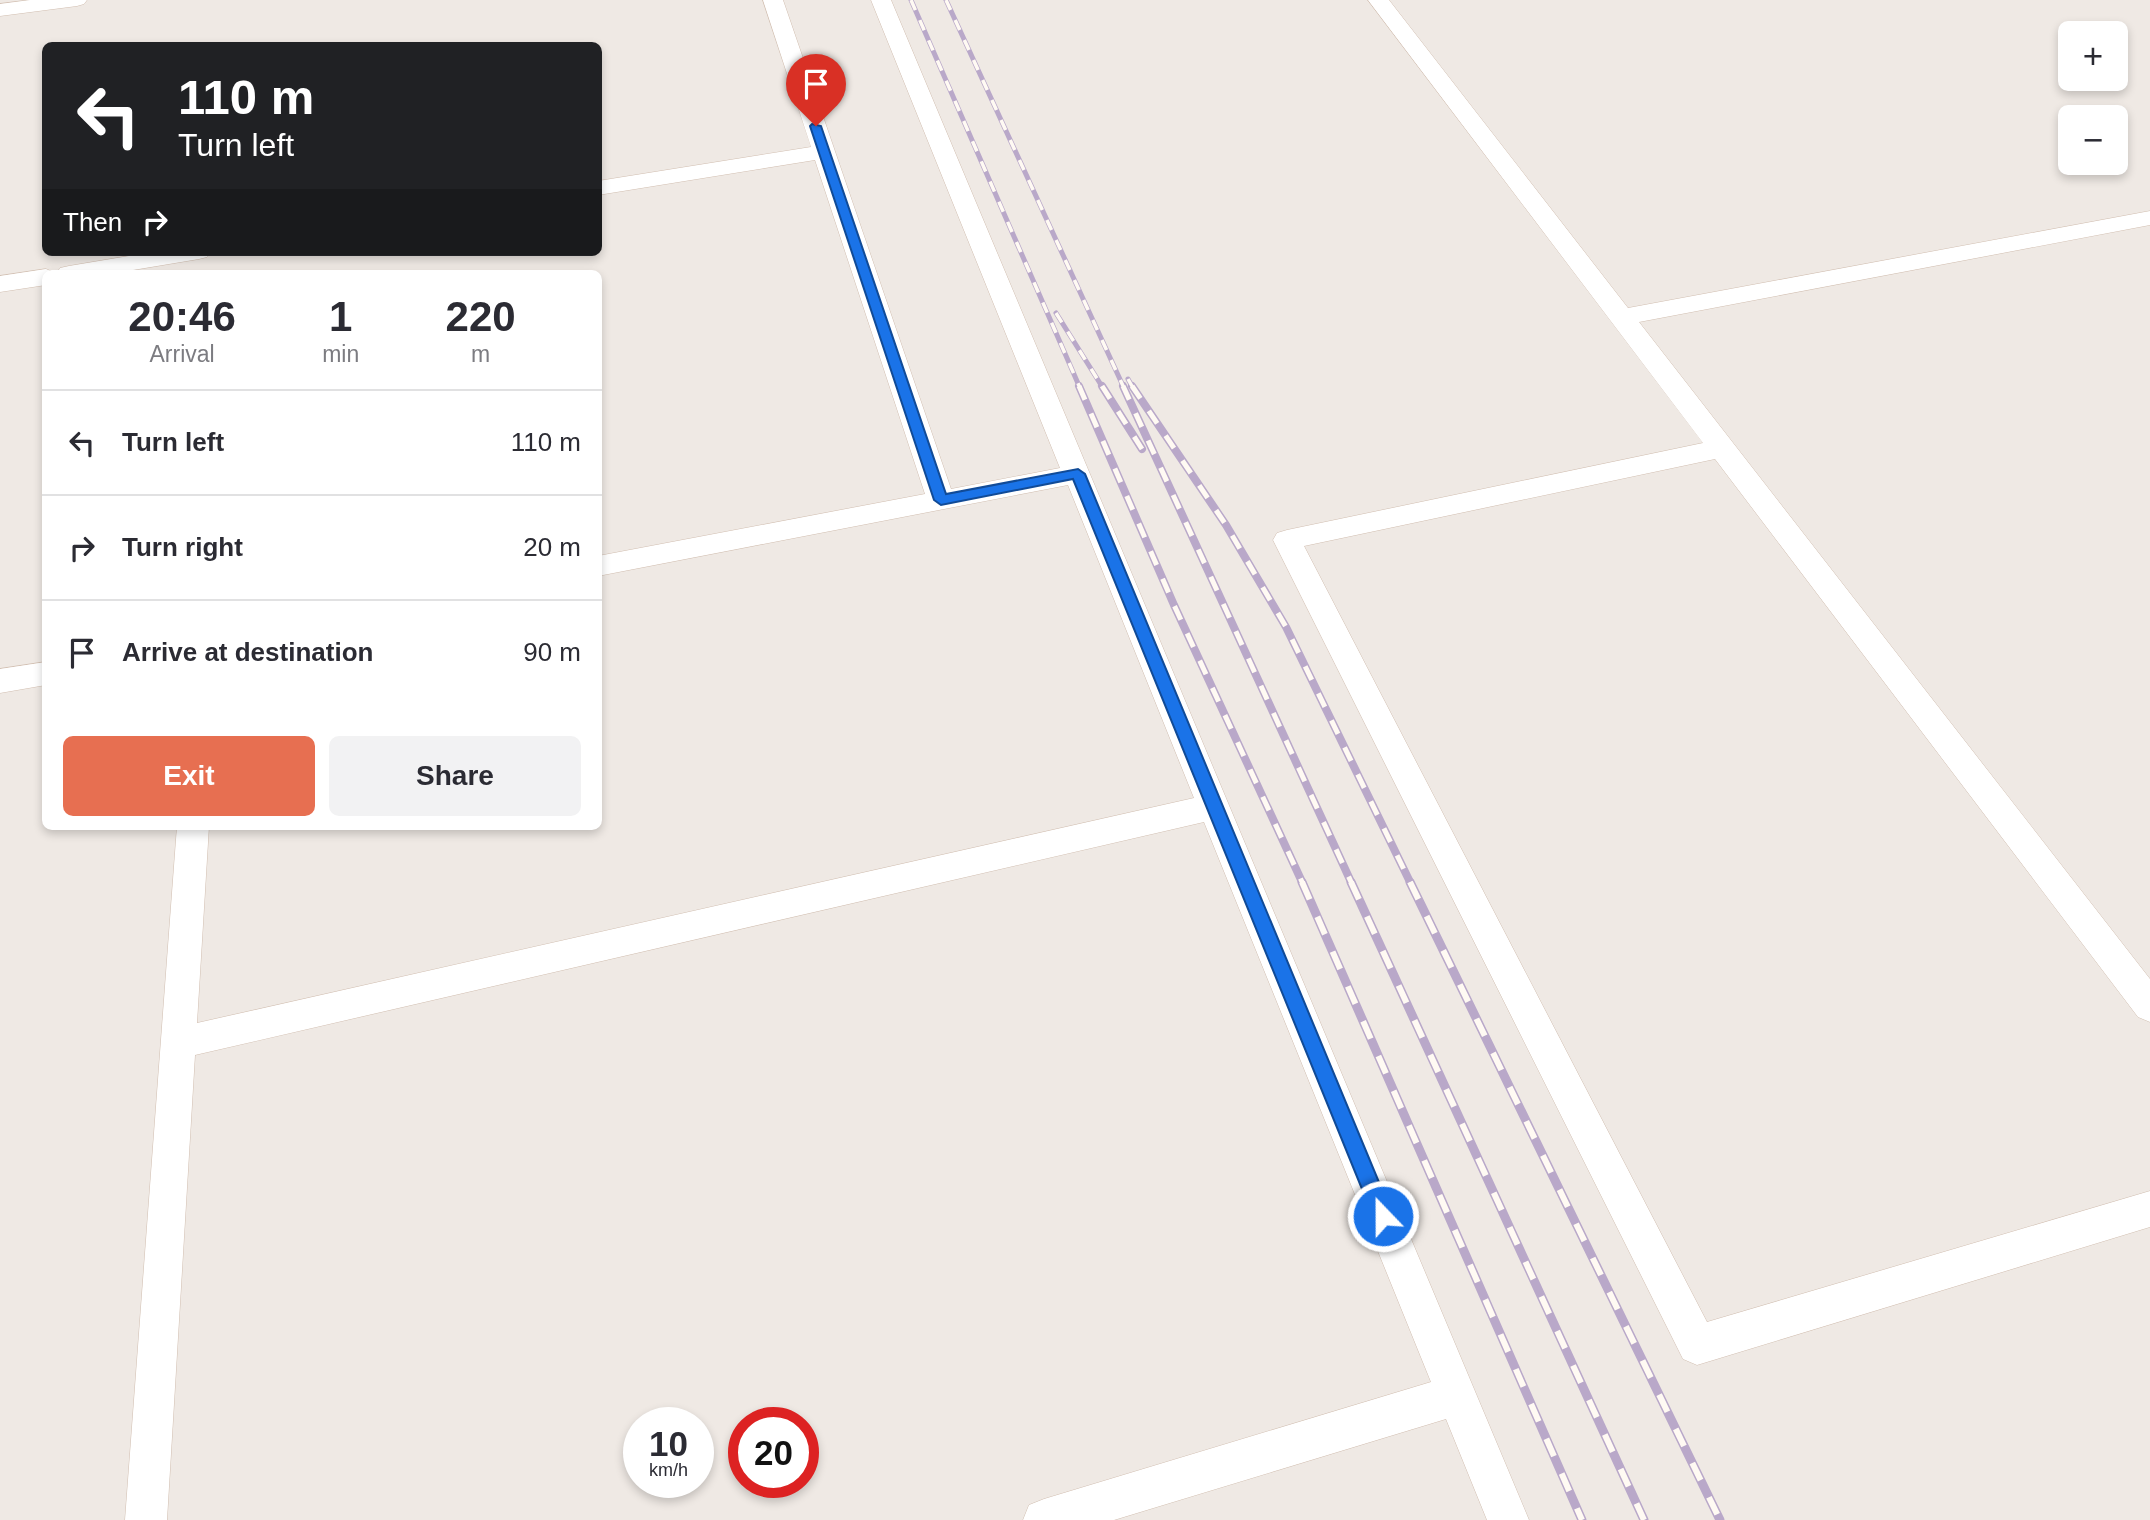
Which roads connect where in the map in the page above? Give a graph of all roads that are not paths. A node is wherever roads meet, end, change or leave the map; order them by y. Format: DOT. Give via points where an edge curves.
graph roads {
  1 [pos="77,0"];
  2 [pos="773,0"];
  3 [pos="881,0"];
  4 [pos="1378,0"];
  5 [pos="0,10"];
  6 [pos="824,152"];
  7 [pos="602,187"];
  8 [pos="2150,218"];
  9 [pos="175,256"];
  10 [pos="88,270"];
  11 [pos="42,278"];
  12 [pos="0,284"];
  13 [pos="1621,317"];
  14 [pos="1722,448"];
  15 [pos="1078,474"];
  16 [pos="941,500"];
  17 [pos="602,565"];
  18 [pos="42,674"];
  19 [pos="0,681"];
  20 [pos="1215,806"];
  21 [pos="193,830"];
  22 [pos="2150,1006"];
  23 [pos="179,1044"];
  24 [pos="2150,1209"];
  25 [pos="1456,1395"];
  26 [pos="146,1520"];
  27 [pos="1044,1520"];
  28 [pos="1508,1520"];
  1 -- 5 [label="lane"];
  2 -- 6 [label="lane"];
  3 -- 15 [label="lane"];
  4 -- 13 [label="lane"];
  6 -- 7 [label="lane"];
  6 -- 16 [label="lane"];
  8 -- 13 [label="lane"];
  9 -- 10 [label="lane"];
  11 -- 12 [label="lane"];
  13 -- 14 [label="lane"];
  14 -- 22 [label="lane"];
  14 -- 24 [label="lane" via="1287,540 1697,1345"];
  15 -- 16 [label="lane"];
  15 -- 20 [label="lane"];
  16 -- 17 [label="lane"];
  18 -- 19 [label="lane"];
  20 -- 23 [label="lane"];
  20 -- 25 [label="lane"];
  21 -- 23 [label="lane"];
  23 -- 26 [label="lane"];
  25 -- 27 [label="lane"];
  25 -- 28 [label="lane"];
}
